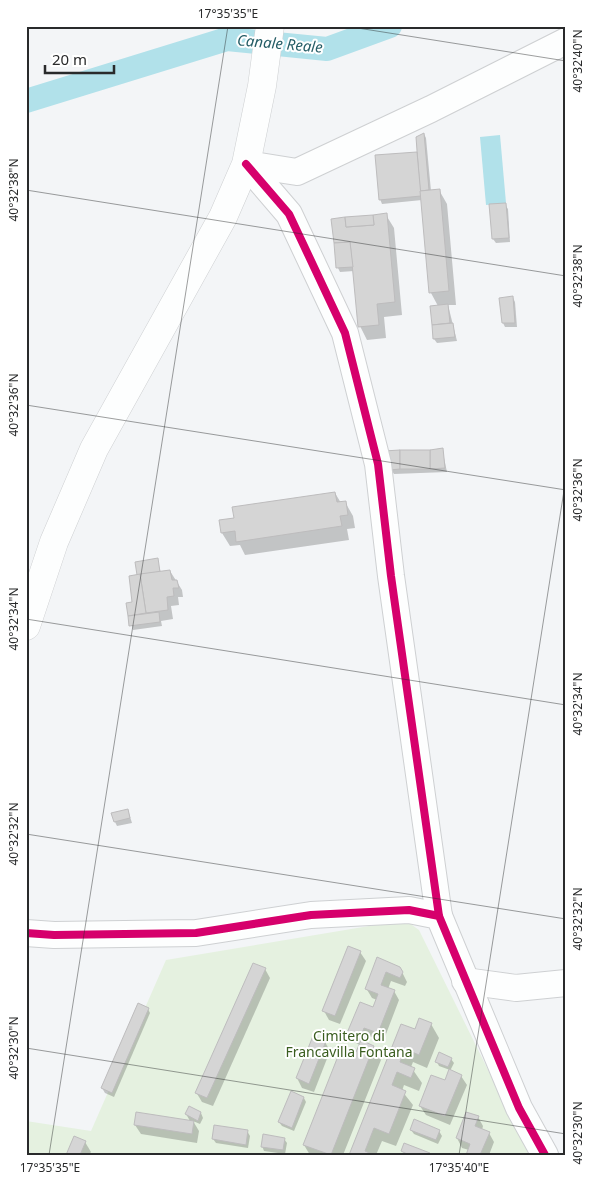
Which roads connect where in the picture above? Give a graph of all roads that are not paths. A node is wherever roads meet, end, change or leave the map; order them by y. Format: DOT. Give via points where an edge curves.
graph roads {
  1 [pos="270,26"];
  2 [pos="566,41"];
  3 [pos="246,164"];
  4 [pos="26,626"];
  5 [pos="439,916"];
  6 [pos="26,933"];
  7 [pos="465,981"];
  8 [pos="566,983"];
  9 [pos="544,1155"];
  1 -- 3 [label="street"];
  2 -- 3 [label="street" via="298,172"];
  3 -- 4 [label="street" via="222,217 94,449 54,542"];
  3 -- 5 [label="street" via="289,214 345,333 378,464"];
  5 -- 6 [label="street" via="408,910 311,915 196,933"];
  5 -- 7 [label="street"];
  7 -- 8 [label="street" via="516,988"];
  7 -- 9 [label="street" via="519,1108"];
}
